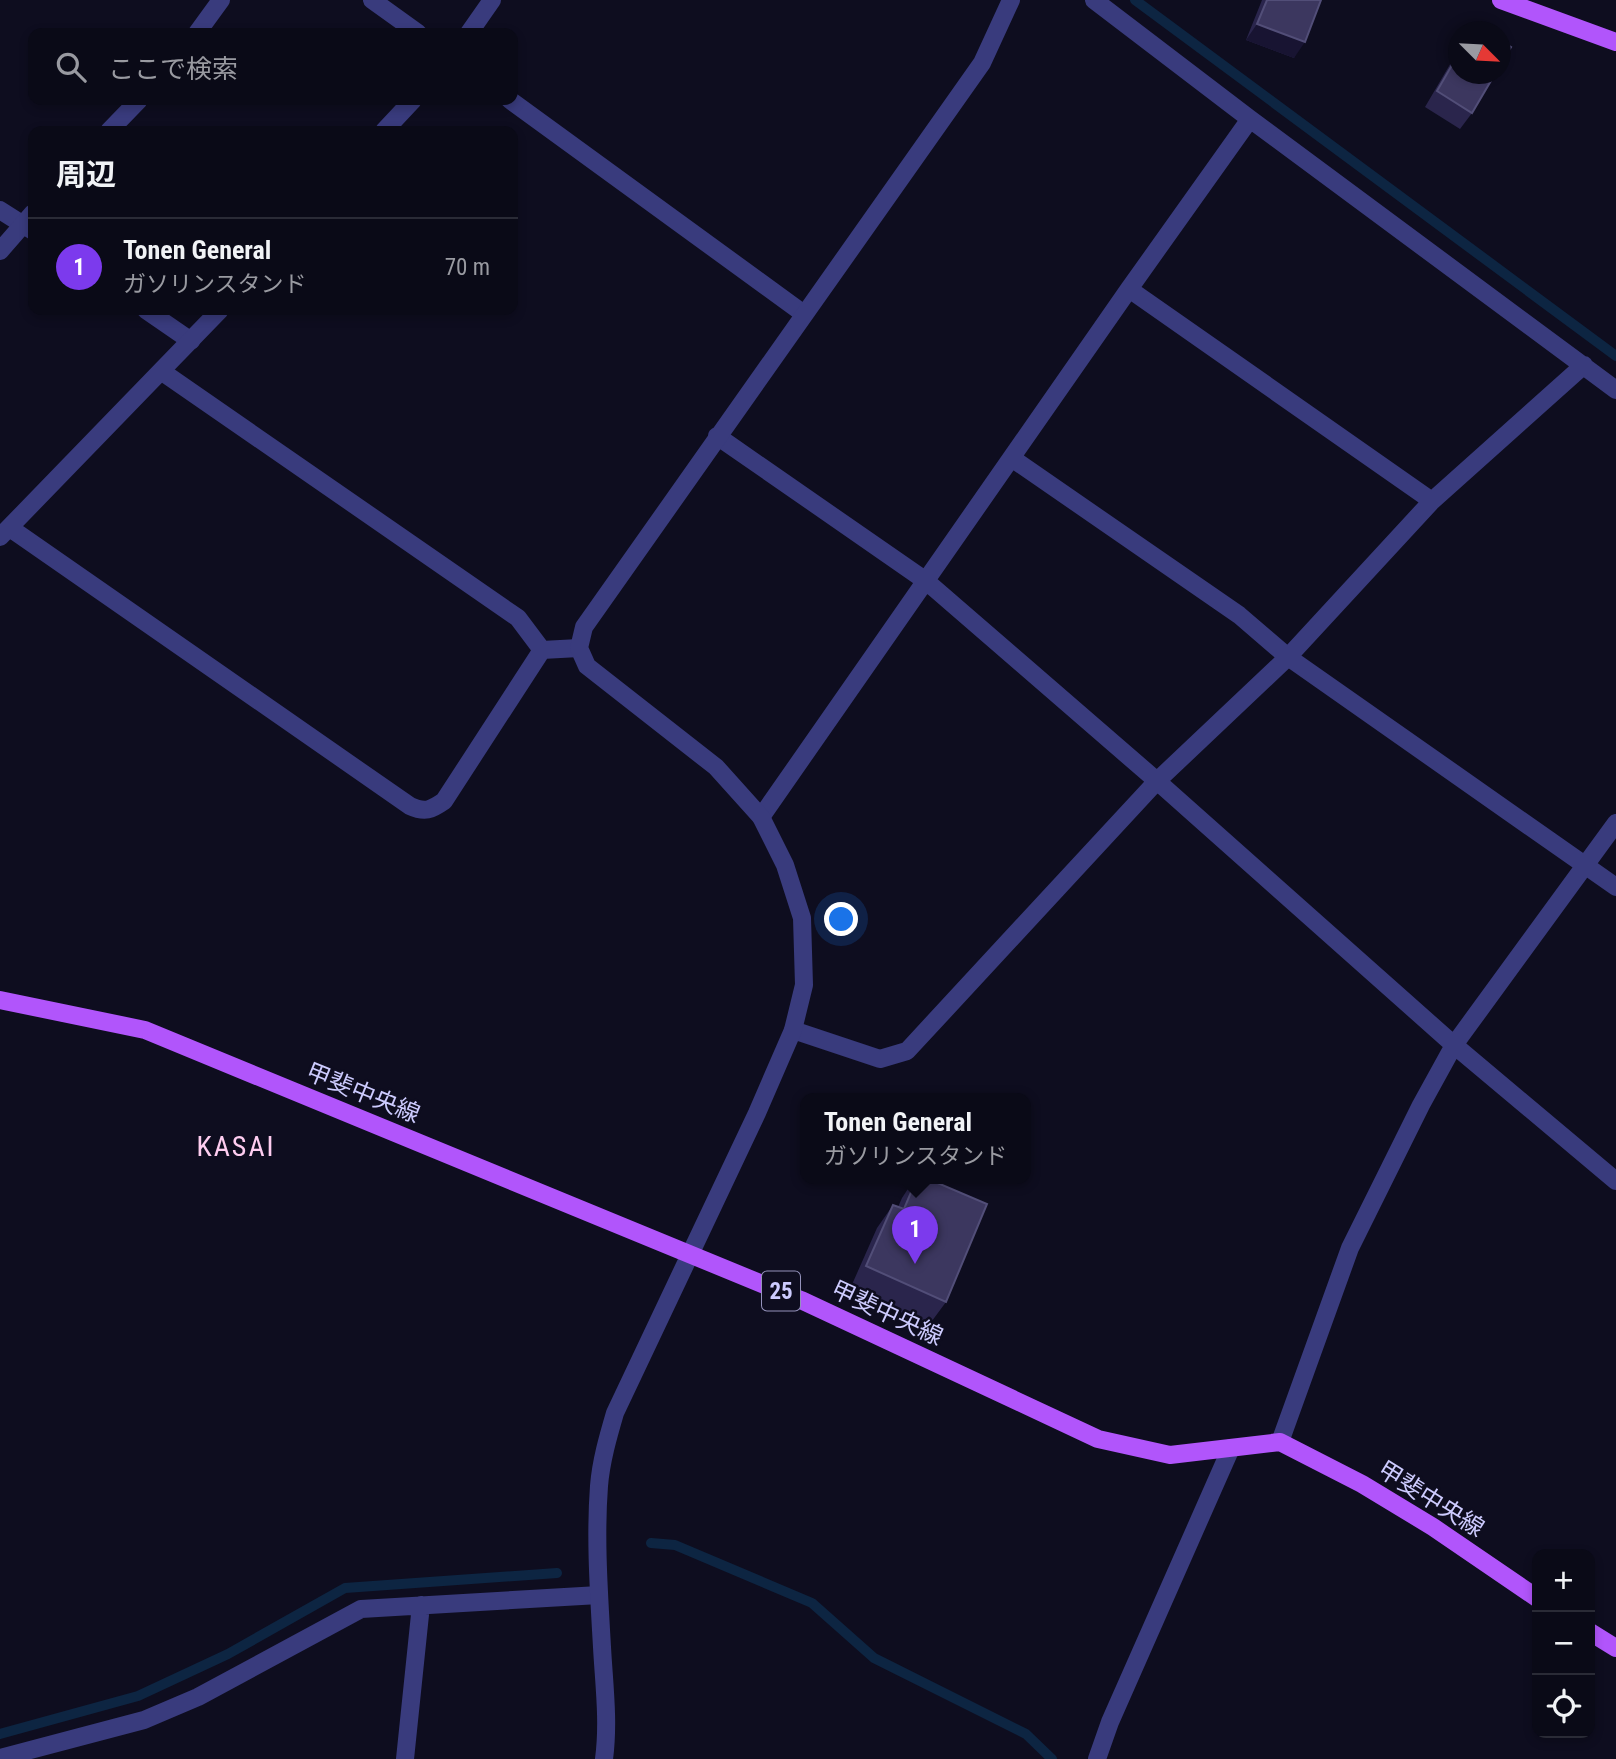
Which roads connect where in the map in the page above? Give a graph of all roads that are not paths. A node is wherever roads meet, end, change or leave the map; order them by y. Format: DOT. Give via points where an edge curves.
graph roads {
  1 [pos="220,0"];
  2 [pos="372,0"];
  3 [pos="492,0"];
  4 [pos="1011,0"];
  5 [pos="1094,0"];
  6 [pos="1502,0"];
  7 [pos="200,28"];
  8 [pos="411,28"];
  9 [pos="472,28"];
  10 [pos="1616,42"];
  11 [pos="134,105"];
  12 [pos="408,105"];
  13 [pos="517,105"];
  14 [pos="1250,119"];
  15 [pos="114,126"];
  16 [pos="389,126"];
  17 [pos="0,210"];
  18 [pos="28,222"];
  19 [pos="28,225"];
  20 [pos="0,251"];
  21 [pos="1129,289"];
  22 [pos="804,314"];
  23 [pos="153,315"];
  24 [pos="215,315"];
  25 [pos="191,341"];
  26 [pos="1584,365"];
  27 [pos="162,371"];
  28 [pos="1616,390"];
  29 [pos="717,436"];
  30 [pos="1013,459"];
  31 [pos="1432,501"];
  32 [pos="5,533"];
  33 [pos="926,581"];
  34 [pos="579,648"];
  35 [pos="542,650"];
  36 [pos="1289,657"];
  37 [pos="1157,781"];
  38 [pos="761,817"];
  39 [pos="1616,823"];
  40 [pos="1585,865"];
  41 [pos="1616,887"];
  42 [pos="0,1000"];
  43 [pos="793,1030"];
  44 [pos="1454,1045"];
  45 [pos="1616,1181"];
  46 [pos="691,1253"];
  47 [pos="1280,1442"];
  48 [pos="1231,1448"];
  49 [pos="599,1595"];
  50 [pos="1532,1595"];
  51 [pos="421,1605"];
  52 [pos="1595,1635"];
  53 [pos="1616,1648"];
  54 [pos="0,1758"];
  55 [pos="405,1759"];
  56 [pos="604,1759"];
  57 [pos="1097,1759"];
  1 -- 7 [label="street"];
  2 -- 8 [label="street"];
  3 -- 9 [label="street"];
  4 -- 22 [label="street" via="982,63"];
  5 -- 14 [label="street"];
  6 -- 10 [label="main road"];
  11 -- 15 [label="street"];
  12 -- 16 [label="street"];
  13 -- 22 [label="street"];
  14 -- 21 [label="street"];
  14 -- 26 [label="street"];
  17 -- 18 [label="street"];
  19 -- 20 [label="street"];
  21 -- 30 [label="street"];
  21 -- 31 [label="street"];
  22 -- 29 [label="street"];
  23 -- 25 [label="street"];
  24 -- 25 [label="street"];
  25 -- 27 [label="street"];
  26 -- 28 [label="street"];
  26 -- 31 [label="street"];
  27 -- 32 [label="street"];
  27 -- 35 [label="street" via="518,618"];
  29 -- 33 [label="street"];
  29 -- 34 [label="street" via="584,627"];
  30 -- 33 [label="street"];
  30 -- 36 [label="street" via="1239,615"];
  31 -- 36 [label="street"];
  32 -- 35 [label="street" via="420,811 444,801"];
  33 -- 37 [label="street"];
  33 -- 38 [label="street"];
  34 -- 35 [label="street"];
  34 -- 38 [label="street" via="587,666 716,766"];
  36 -- 37 [label="street"];
  36 -- 40 [label="street"];
  37 -- 43 [label="street" via="907,1051 880,1059"];
  37 -- 44 [label="street"];
  38 -- 43 [label="street" via="785,864 802,918 804,985"];
  39 -- 40 [label="street"];
  40 -- 41 [label="street"];
  40 -- 44 [label="street"];
  42 -- 46 [label="main road, 甲斐中央線 / 25" via="145,1030"];
  43 -- 46 [label="street"];
  44 -- 45 [label="street"];
  44 -- 47 [label="street" via="1350,1248"];
  46 -- 48 [label="main road, 甲斐中央線 / 25" via="1098,1439 1170,1455"];
  46 -- 49 [label="street" via="615,1413 608,1438 599,1485"];
  47 -- 48 [label="main road, 甲斐中央線 / 25"];
  47 -- 50 [label="main road, 甲斐中央線" via="1433,1527"];
  48 -- 57 [label="street"];
  49 -- 51 [label="street"];
  49 -- 56 [label="street" via="606,1706"];
  51 -- 54 [label="street" via="361,1609 198,1697 155,1715"];
  51 -- 55 [label="street"];
  52 -- 53 [label="main road"];
}
